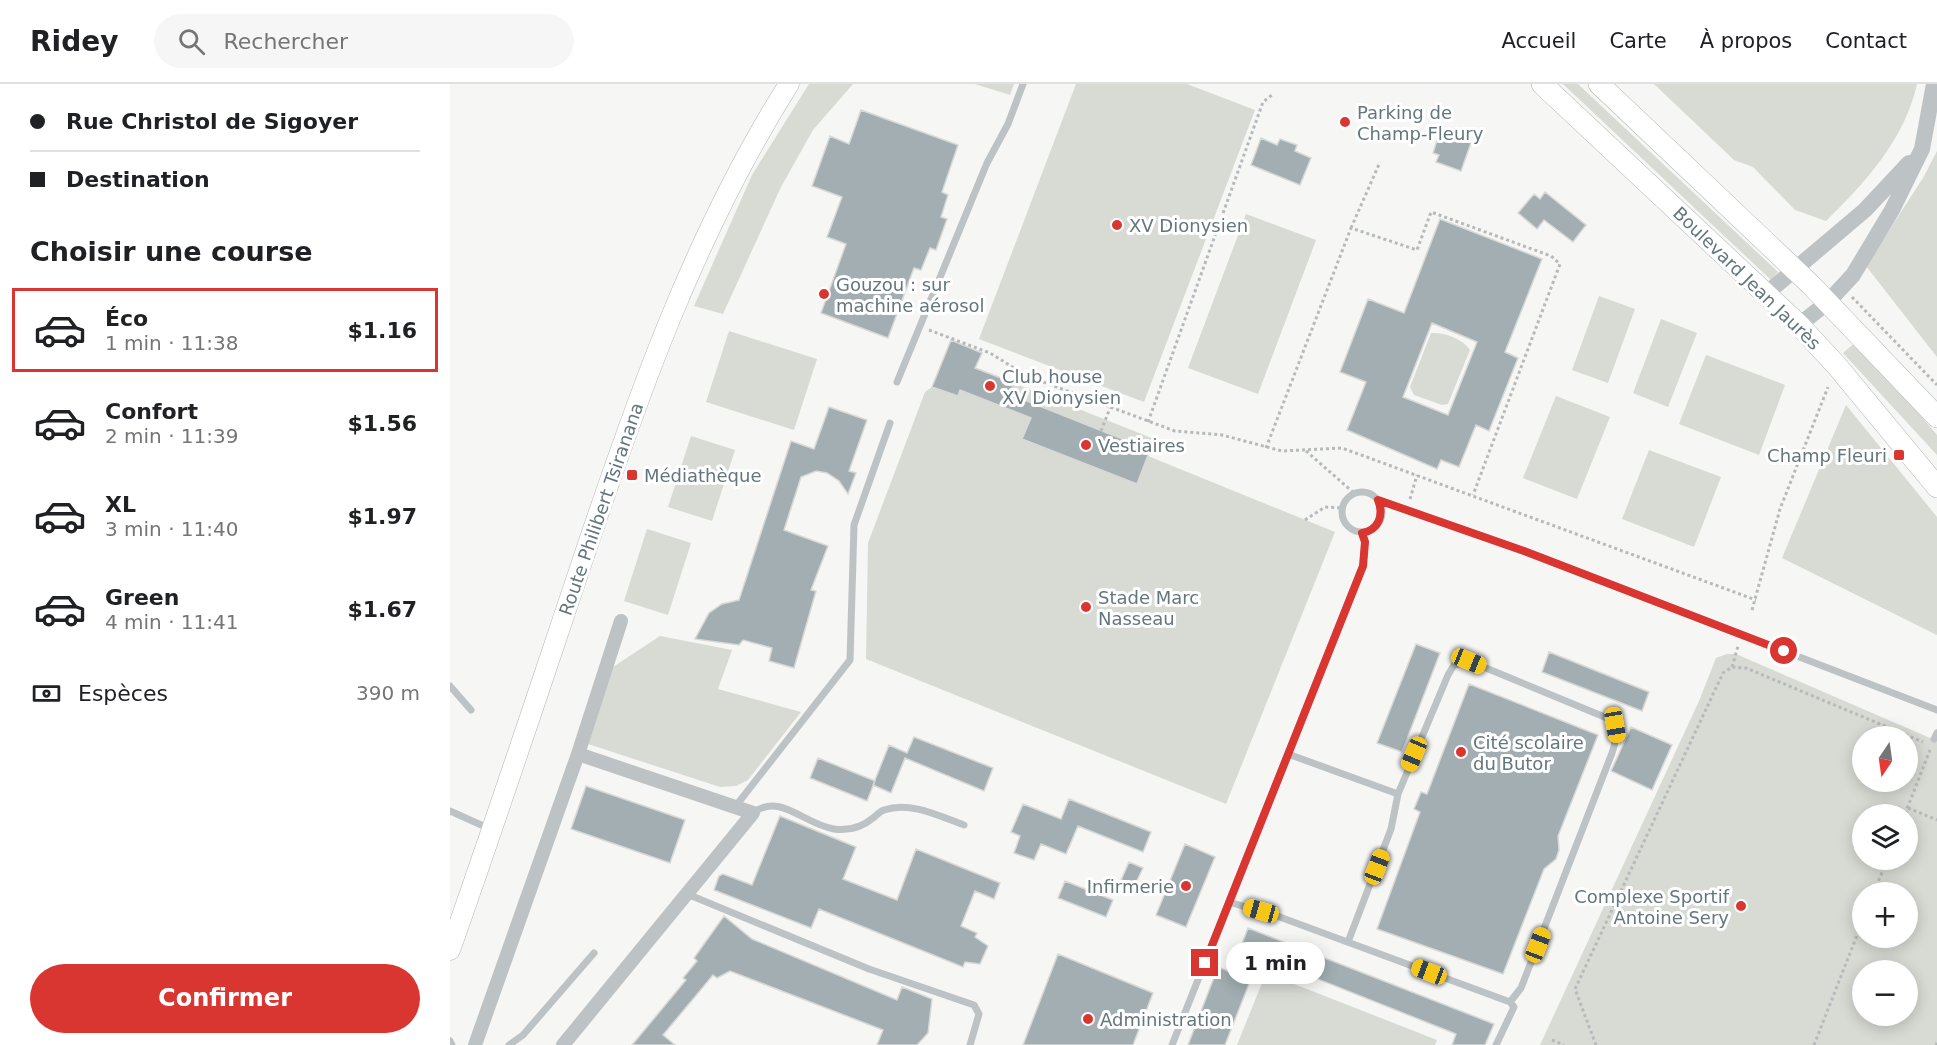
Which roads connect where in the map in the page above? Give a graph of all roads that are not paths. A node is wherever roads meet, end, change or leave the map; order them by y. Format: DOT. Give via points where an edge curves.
graph roads {
  1 [pos="789,84"];
  2 [pos="1023,84"];
  3 [pos="1542,84"];
  4 [pos="1599,84"];
  5 [pos="1934,84"];
  6 [pos="1922,149"];
  7 [pos="1794,268"];
  8 [pos="1767,293"];
  9 [pos="1828,302"];
  10 [pos="1799,326"];
  11 [pos="897,382"];
  12 [pos="1937,417"];
  13 [pos="890,423"];
  14 [pos="1937,487"];
  15 [pos="1378,500"];
  16 [pos="1362,533"];
  17 [pos="621,621"];
  18 [pos="450,686"];
  19 [pos="471,710"];
  20 [pos="1937,710"];
  21 [pos="578,754"];
  22 [pos="1288,754"];
  23 [pos="1398,794"];
  24 [pos="735,807"];
  25 [pos="450,811"];
  26 [pos="753,813"];
  27 [pos="964,825"];
  28 [pos="492,830"];
  29 [pos="687,894"];
  30 [pos="1229,902"];
  31 [pos="1348,942"];
  32 [pos="450,950"];
  33 [pos="594,953"];
  34 [pos="1510,1002"];
  35 [pos="450,1041"];
  36 [pos="452,1045"];
  37 [pos="475,1045"];
  38 [pos="509,1045"];
  39 [pos="562,1045"];
  40 [pos="970,1045"];
  41 [pos="1172,1045"];
  42 [pos="1496,1045"];
  1 -- 28 [label="main road, Route Philibert Tsiranana" via="711,223 639,396"];
  2 -- 11 [label="lane"];
  3 -- 8 [label="main road, Boulevard Jean Jaurès"];
  4 -- 7 [label="main road"];
  5 -- 6 [label="street"];
  6 -- 7 [label="street" via="1865,210 1820,251"];
  6 -- 9 [label="street" via="1859,265"];
  7 -- 8 [label="street"];
  7 -- 9 [label="main road"];
  8 -- 10 [label="main road, Boulevard Jean Jaurès"];
  9 -- 10 [label="street"];
  9 -- 12 [label="main road"];
  10 -- 14 [label="main road, Boulevard Jean Jaurès"];
  13 -- 24 [label="lane" via="854,525 850,660"];
  15 -- 16 [label="lane" via="1381,519 1376,527"];
  15 -- 16 [label="lane" via="1363,491 1354,493 1342,508 1349,528"];
  15 -- 20 [label="lane"];
  16 -- 22 [label="lane" via="1363,566"];
  17 -- 21 [label="street"];
  18 -- 19 [label="lane"];
  21 -- 24 [label="street"];
  21 -- 37 [label="street"];
  22 -- 23 [label="lane"];
  22 -- 30 [label="lane"];
  23 -- 31 [label="lane" via="1391,829"];
  23 -- 34 [label="lane" via="1454,665 1469,661 1607,718 1615,725 1617,738 1612,753 1521,988"];
  24 -- 26 [label="street"];
  25 -- 28 [label="lane"];
  26 -- 27 [label="lane" via="762,807 782,806 812,824 849,830 870,821 882,810 909,806"];
  26 -- 29 [label="street"];
  28 -- 32 [label="main road, Route Philibert Tsiranana"];
  29 -- 39 [label="street"];
  29 -- 40 [label="lane" via="869,969 974,1005 979,1014"];
  30 -- 31 [label="lane"];
  30 -- 41 [label="lane"];
  31 -- 34 [label="lane"];
  33 -- 38 [label="lane" via="523,1035"];
  34 -- 42 [label="lane" via="1514,1007"];
  35 -- 36 [label="lane"];
}
